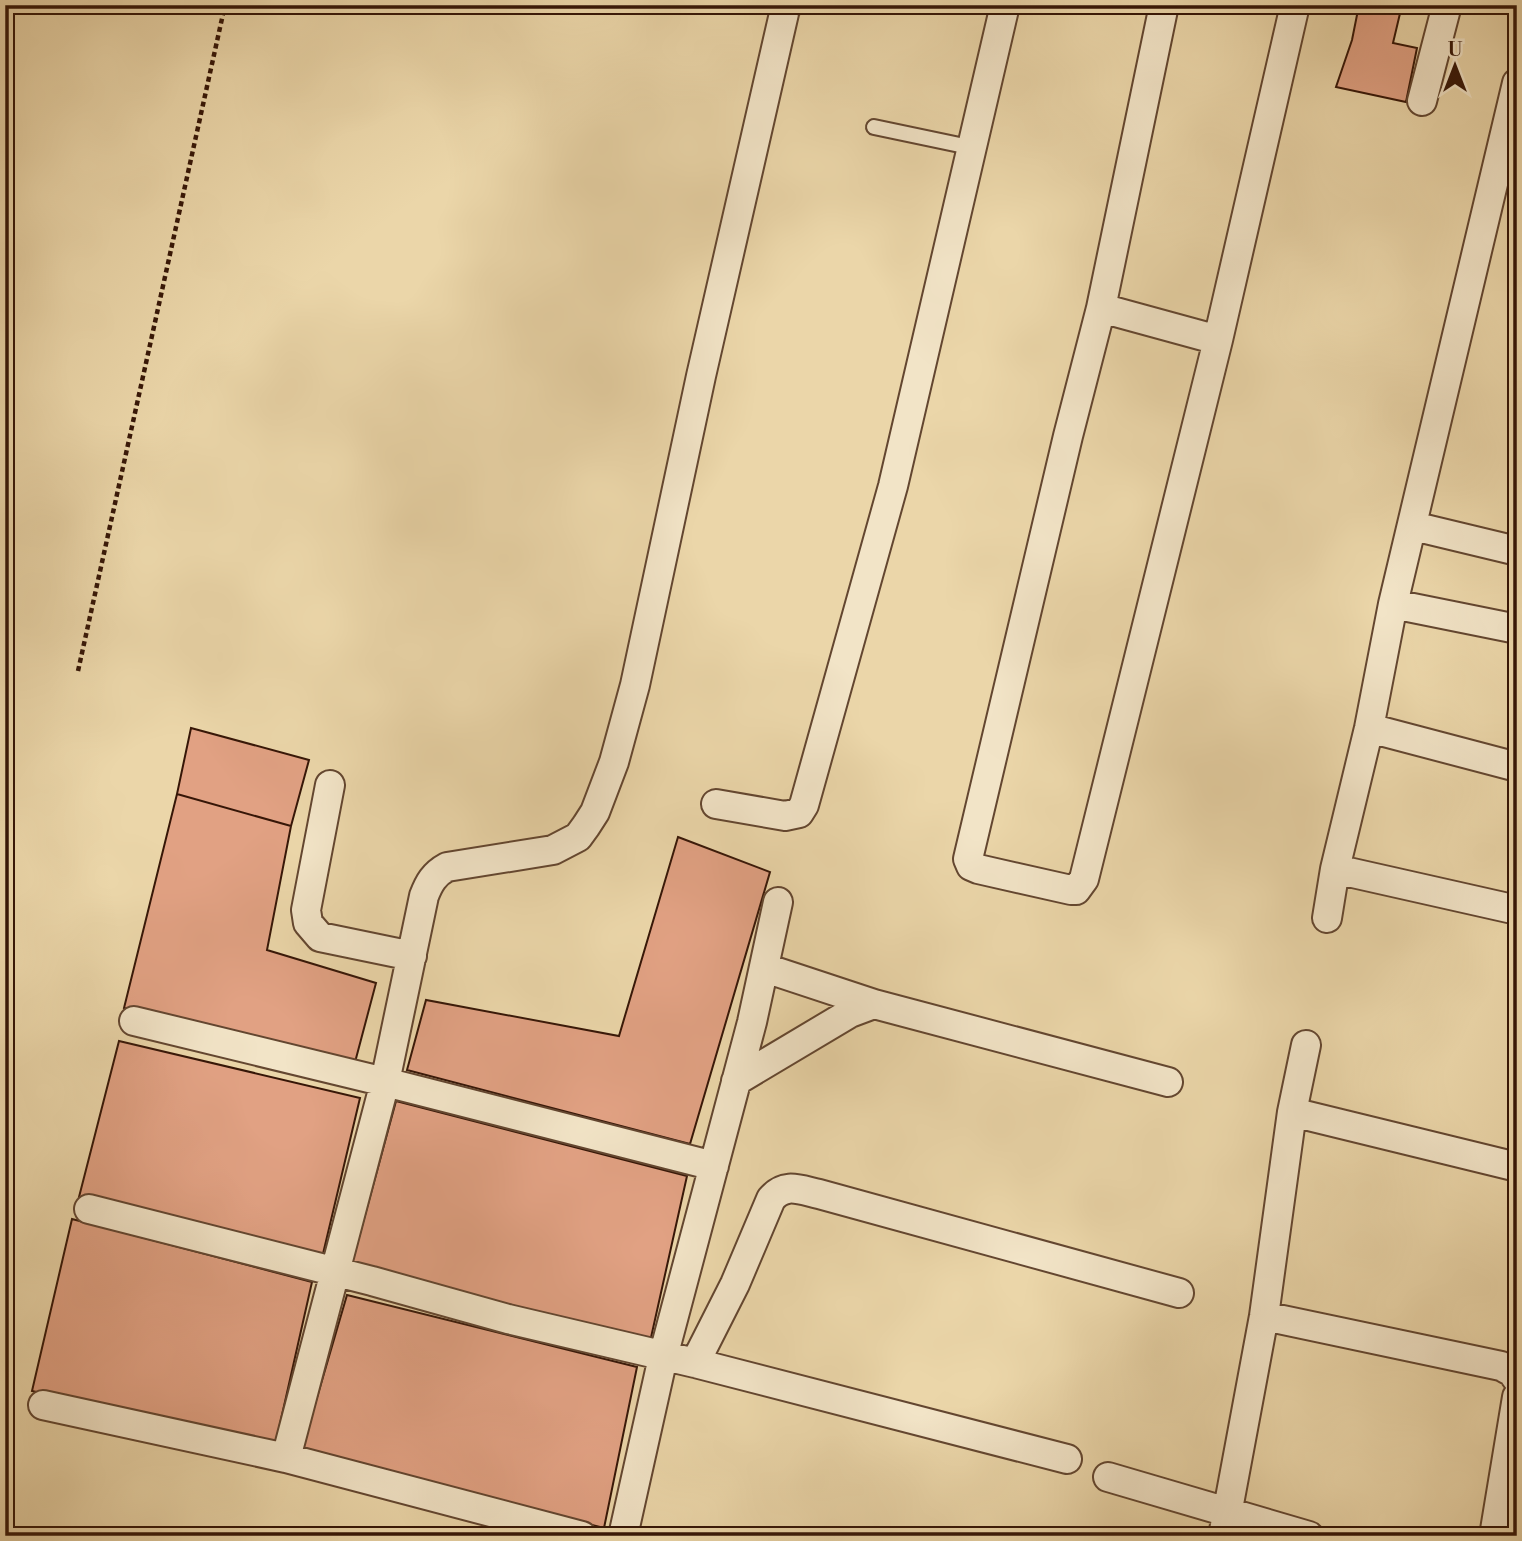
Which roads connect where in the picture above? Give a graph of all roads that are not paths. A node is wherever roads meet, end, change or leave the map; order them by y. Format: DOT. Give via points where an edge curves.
graph roads {
  1 [pos="1005,5"];
  2 [pos="1164,5"];
  3 [pos="1295,5"];
  4 [pos="1447,5"];
  5 [pos="785,7"];
  6 [pos="1517,83"];
  7 [pos="1422,101"];
  8 [pos="874,127"];
  9 [pos="974,148"];
  10 [pos="1101,308"];
  11 [pos="1218,340"];
  12 [pos="1413,526"];
  13 [pos="1517,551"];
  14 [pos="1393,604"];
  15 [pos="1517,629"];
  16 [pos="1369,728"];
  17 [pos="1517,767"];
  18 [pos="330,785"];
  19 [pos="716,804"];
  20 [pos="1335,869"];
  21 [pos="779,902"];
  22 [pos="1517,910"];
  23 [pos="1327,918"];
  24 [pos="412,956"];
  25 [pos="765,968"];
  26 [pos="874,1004"];
  27 [pos="134,1021"];
  28 [pos="1306,1045"];
  29 [pos="736,1081"];
  30 [pos="385,1082"];
  31 [pos="1168,1082"];
  32 [pos="1292,1112"];
  33 [pos="714,1166"];
  34 [pos="1517,1167"];
  35 [pos="89,1209"];
  36 [pos="336,1272"];
  37 [pos="1179,1293"];
  38 [pos="1264,1316"];
  39 [pos="663,1357"];
  40 [pos="695,1363"];
  41 [pos="1517,1378"];
  42 [pos="1517,1397"];
  43 [pos="43,1405"];
  44 [pos="286,1458"];
  45 [pos="1067,1459"];
  46 [pos="1108,1477"];
  47 [pos="1225,1524"];
  48 [pos="582,1536"];
  49 [pos="623,1536"];
  50 [pos="1308,1536"];
  51 [pos="1494,1536"];
  1 -- 9 [label="street"];
  2 -- 10 [label="street"];
  3 -- 11 [label="street"];
  4 -- 7 [label="street"];
  5 -- 24 [label="street" via="635,685 595,812 567,845 440,871 424,896"];
  6 -- 12 [label="street"];
  8 -- 9 [label="lane"];
  9 -- 19 [label="street" via="893,486 804,805 799,813 785,817"];
  10 -- 11 [label="street"];
  10 -- 11 [label="street" via="973,835 968,859 978,869 1071,890 1084,878"];
  12 -- 13 [label="street"];
  12 -- 14 [label="street"];
  14 -- 15 [label="street"];
  14 -- 16 [label="street"];
  16 -- 17 [label="street"];
  16 -- 20 [label="street"];
  18 -- 24 [label="street" via="306,910 308,923 320,937"];
  20 -- 22 [label="street"];
  20 -- 23 [label="street"];
  21 -- 25 [label="street"];
  24 -- 30 [label="street"];
  25 -- 26 [label="street"];
  25 -- 29 [label="street"];
  26 -- 29 [label="street" via="850,1013"];
  26 -- 31 [label="street"];
  27 -- 30 [label="street"];
  28 -- 32 [label="street"];
  29 -- 33 [label="street"];
  30 -- 33 [label="street"];
  30 -- 36 [label="street"];
  32 -- 34 [label="street"];
  32 -- 38 [label="street"];
  33 -- 39 [label="street"];
  35 -- 36 [label="street"];
  36 -- 39 [label="street"];
  36 -- 44 [label="street"];
  37 -- 40 [label="street" via="788,1188 771,1199"];
  38 -- 41 [label="street" via="1501,1366"];
  38 -- 47 [label="street"];
  39 -- 40 [label="street"];
  39 -- 49 [label="street"];
  40 -- 45 [label="street"];
  42 -- 51 [label="street"];
  43 -- 44 [label="street"];
  44 -- 48 [label="street"];
  46 -- 47 [label="street"];
  47 -- 50 [label="street"];
}
